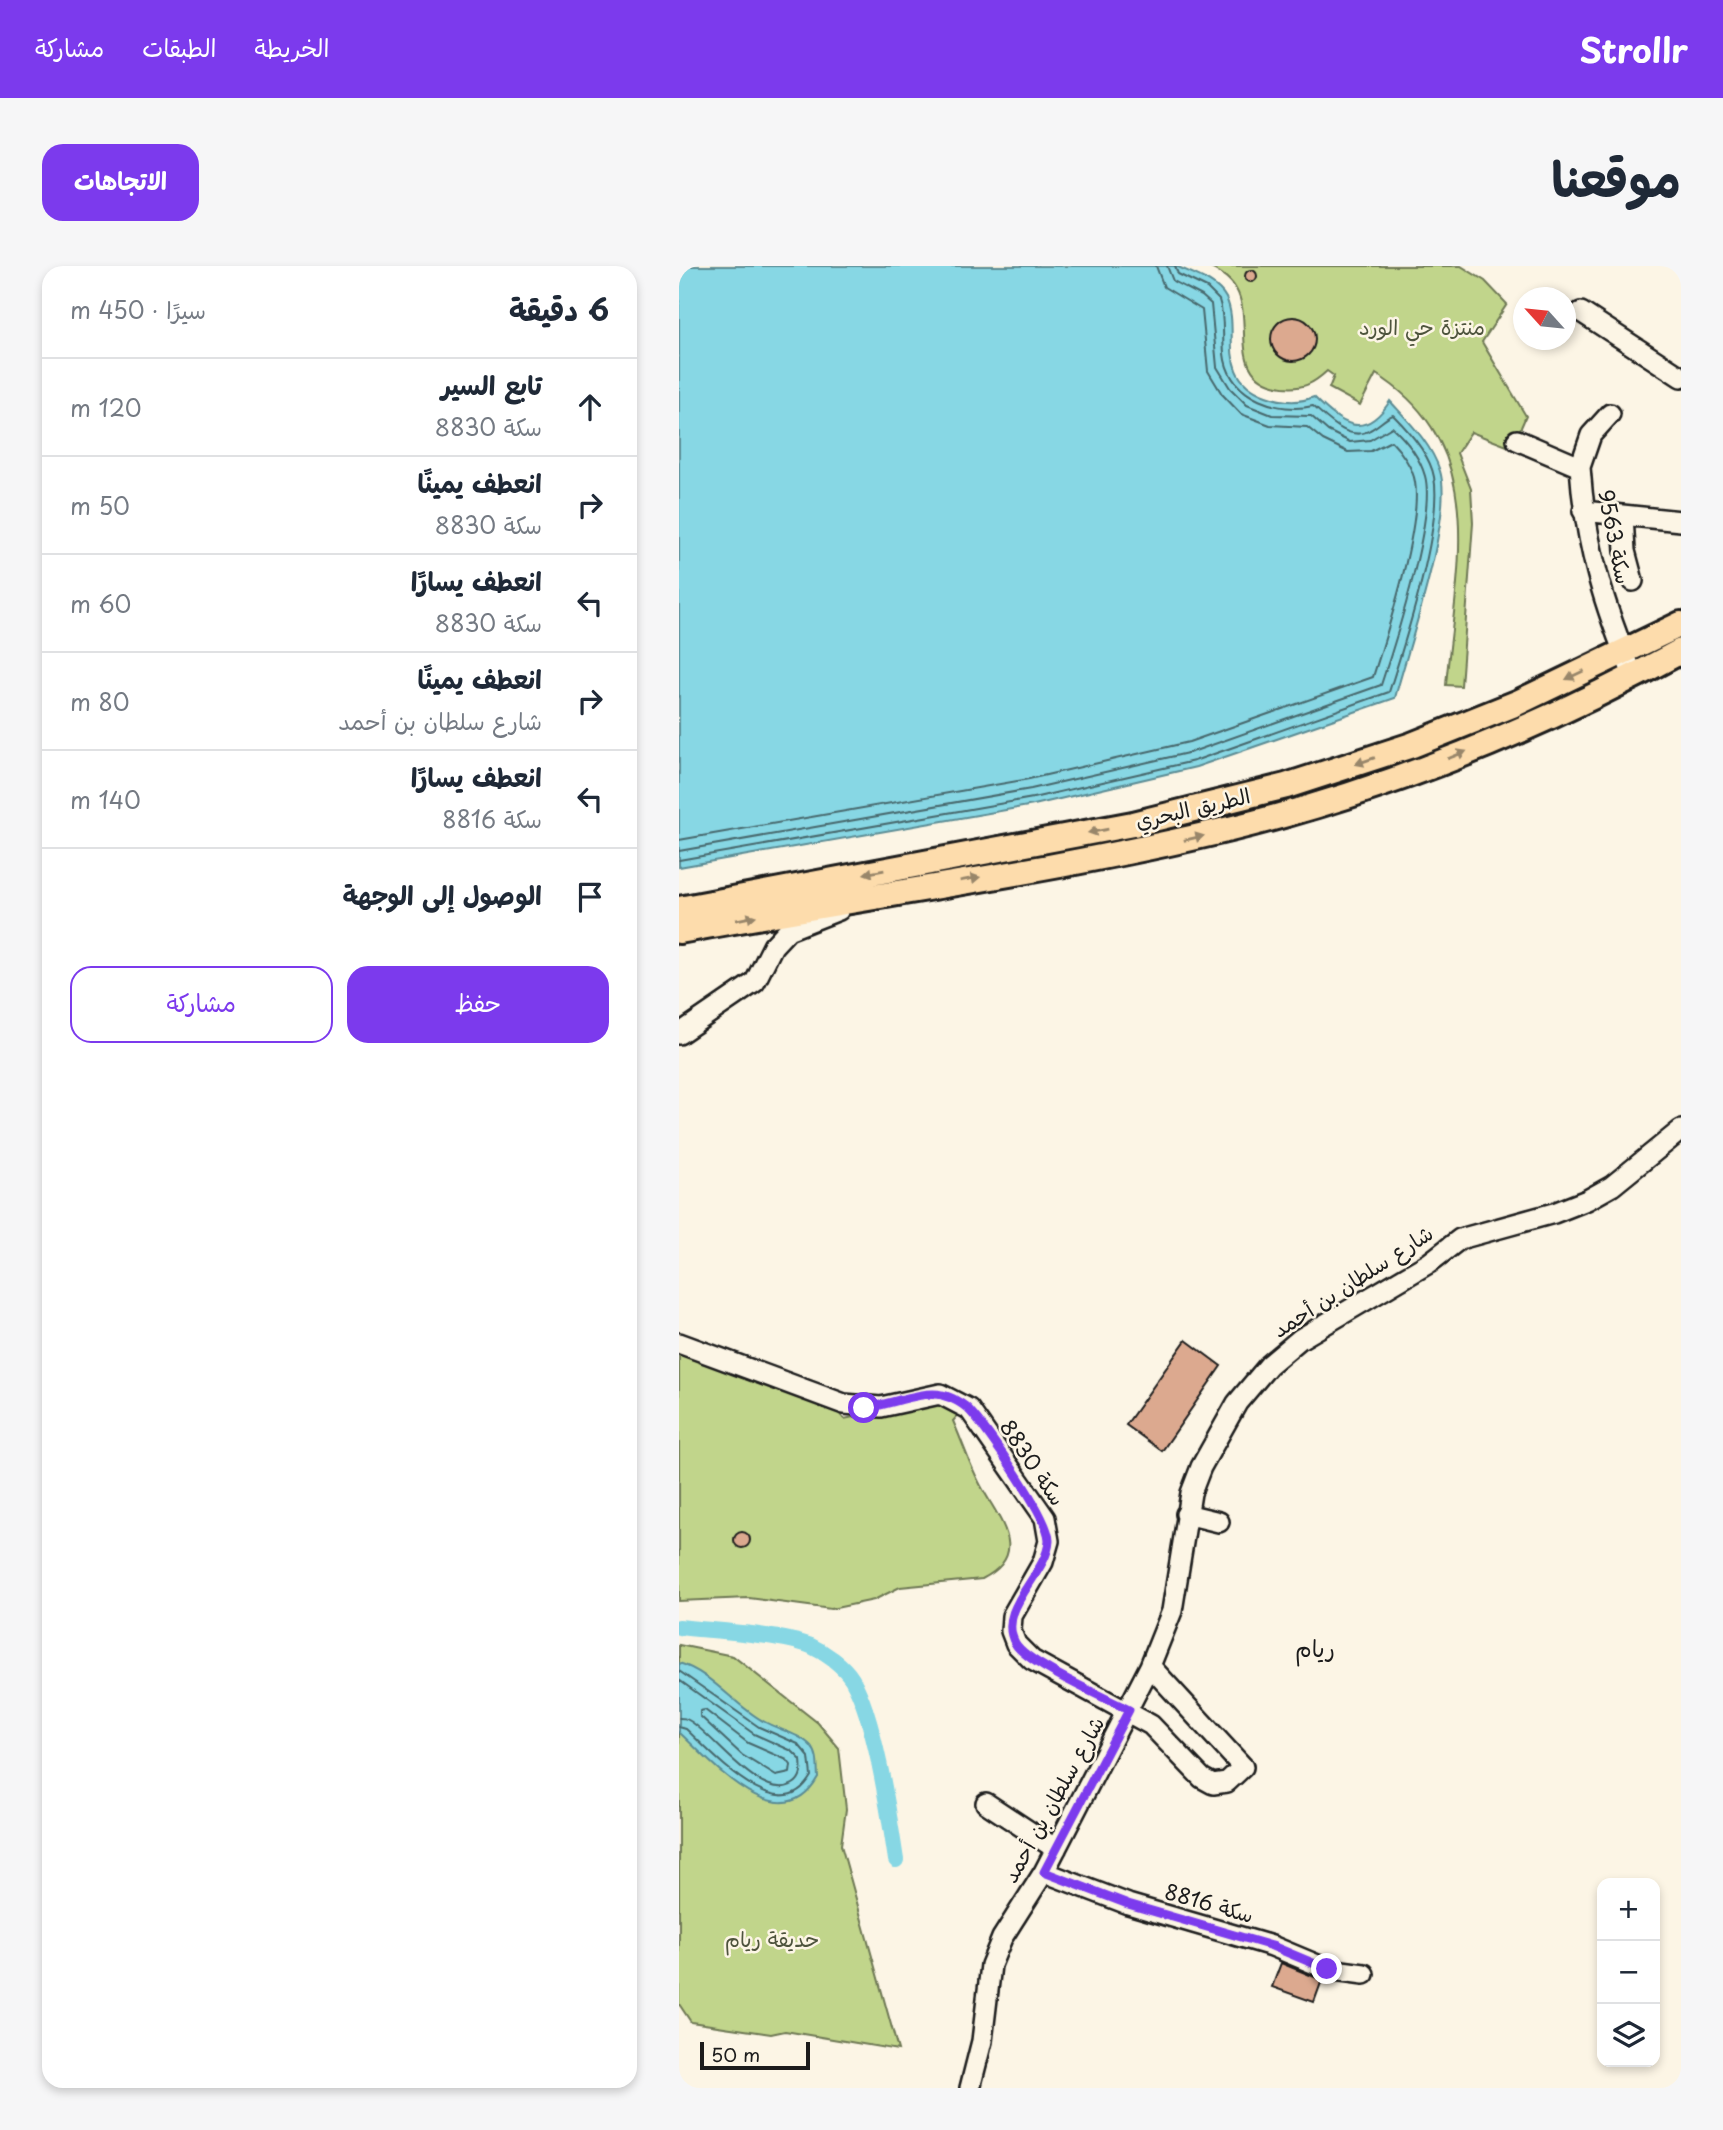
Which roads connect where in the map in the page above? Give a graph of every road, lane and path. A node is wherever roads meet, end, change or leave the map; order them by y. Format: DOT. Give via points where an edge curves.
graph roads {
  1 [pos="1581,312"];
  2 [pos="1681,377"];
  3 [pos="1610,414"];
  4 [pos="1517,440"];
  5 [pos="1580,467"];
  6 [pos="1583,511"];
  7 [pos="1623,516"];
  8 [pos="1681,519"];
  9 [pos="1633,581"];
  10 [pos="1681,624"];
  11 [pos="1681,651"];
  12 [pos="1623,652"];
  13 [pos="1634,677"];
  14 [pos="877,895"];
  15 [pos="679,909"];
  16 [pos="679,931"];
  17 [pos="679,1034"];
  18 [pos="1681,1130"];
  19 [pos="679,1343"];
  20 [pos="1186,1514"];
  21 [pos="1219,1522"];
  22 [pos="1150,1666"];
  23 [pos="1129,1710"];
  24 [pos="986,1803"];
  25 [pos="1056,1849"];
  26 [pos="1044,1872"];
  27 [pos="1364,1974"];
  28 [pos="970,2088"];
  1 -- 2 [label="street"];
  3 -- 5 [label="street" via="1591,435"];
  4 -- 5 [label="street, سكة 9563"];
  5 -- 6 [label="street, سكة 9563"];
  6 -- 7 [label="street"];
  6 -- 12 [label="street, سكة 9563" via="1611,626"];
  7 -- 8 [label="street"];
  7 -- 9 [label="street"];
  10 -- 12 [label="main road, الطريق البحري"];
  11 -- 13 [label="main road, الطريق البحري"];
  12 -- 13 [label="street, سكة 9563"];
  12 -- 15 [label="main road, الطريق البحري, one-way" via="1517,703 1412,745 1229,802"];
  14 -- 13 [label="main road, الطريق البحري, one-way" via="1139,850 1292,812 1422,769"];
  16 -- 14 [label="main road, الطريق البحري, one-way"];
  14 -- 17 [label="street" via="788,930 773,946 755,982"];
  18 -- 20 [label="street, شارع سلطان بن أحمد" via="1612,1186 1555,1213 1460,1239 1429,1263 1300,1339 1269,1365 1237,1404 1201,1467"];
  19 -- 23 [label="street, سكة 8830" via="844,1404 881,1407 940,1394 969,1409 1045,1518 1049,1541 1043,1562 1012,1616 1016,1644 1032,1660"];
  20 -- 21 [label="street"];
  20 -- 22 [label="street, شارع سلطان بن أحمد" via="1172,1611"];
  22 -- 23 [label="street, شارع سلطان بن أحمد"];
  22 -- 23 [label="street, سكة 8830" via="1243,1766 1227,1783 1213,1784"];
  23 -- 25 [label="street, شارع سلطان بن أحمد"];
  24 -- 25 [label="street"];
  25 -- 26 [label="street, شارع سلطان بن أحمد"];
  26 -- 27 [label="street, سكة 8816" via="1128,1904 1272,1946 1327,1969"];
  26 -- 28 [label="street, شارع سلطان بن أحمد" via="1002,1938 991,1965 982,2041"];
}
